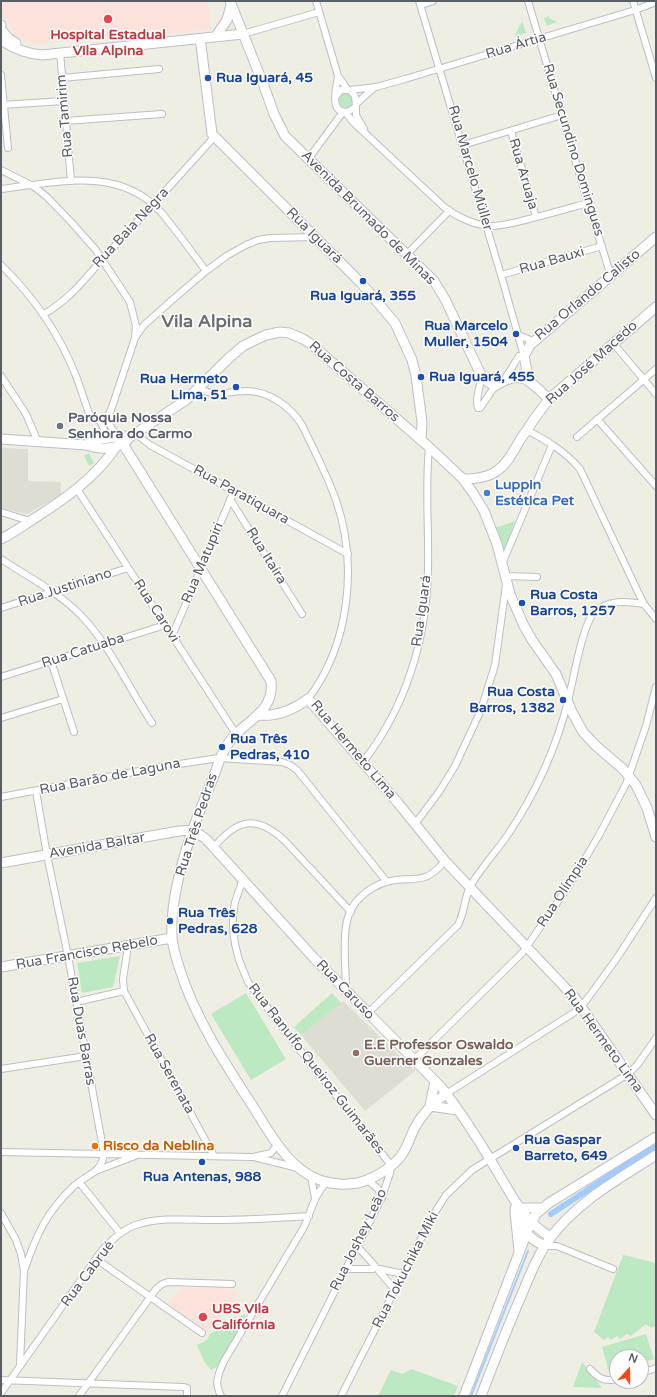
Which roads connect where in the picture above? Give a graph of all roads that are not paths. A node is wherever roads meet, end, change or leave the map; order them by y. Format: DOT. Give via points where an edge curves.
graph roads {
  1 [pos="316,1"];
  2 [pos="433,1"];
  3 [pos="528,1"];
  4 [pos="633,1"];
  5 [pos="232,2"];
  6 [pos="656,2"];
  7 [pos="420,3"];
  8 [pos="635,10"];
  9 [pos="319,12"];
  10 [pos="1,31"];
  11 [pos="243,34"];
  12 [pos="215,37"];
  13 [pos="199,39"];
  14 [pos="539,39"];
  15 [pos="60,52"];
  16 [pos="159,69"];
  17 [pos="440,69"];
  18 [pos="1,76"];
  19 [pos="338,76"];
  20 [pos="62,78"];
  21 [pos="656,78"];
  22 [pos="376,87"];
  23 [pos="349,90"];
  24 [pos="336,96"];
  25 [pos="64,101"];
  26 [pos="356,104"];
  27 [pos="2,105"];
  28 [pos="344,112"];
  29 [pos="162,114"];
  30 [pos="562,116"];
  31 [pos="66,121"];
  32 [pos="511,131"];
  33 [pos="367,134"];
  34 [pos="214,137"];
  35 [pos="463,145"];
  36 [pos="8,148"];
  37 [pos="309,158"];
  38 [pos="1,170"];
  39 [pos="71,181"];
  40 [pos="32,186"];
  41 [pos="1,189"];
  42 [pos="588,203"];
  43 [pos="154,205"];
  44 [pos="449,211"];
  45 [pos="536,217"];
  46 [pos="487,226"];
  47 [pos="316,237"];
  48 [pos="656,237"];
  49 [pos="602,246"];
  50 [pos="407,254"];
  51 [pos="102,259"];
  52 [pos="1,265"];
  53 [pos="206,271"];
  54 [pos="502,275"];
  55 [pos="611,276"];
  56 [pos="656,307"];
  57 [pos="44,314"];
  58 [pos="518,336"];
  59 [pos="135,338"];
  60 [pos="533,341"];
  61 [pos="613,343"];
  62 [pos="522,356"];
  63 [pos="514,365"];
  64 [pos="656,369"];
  65 [pos="1,376"];
  66 [pos="482,377"];
  67 [pos="525,379"];
  68 [pos="504,380"];
  69 [pos="643,380"];
  70 [pos="495,386"];
  71 [pos="199,388"];
  72 [pos="656,394"];
  73 [pos="549,399"];
  74 [pos="597,419"];
  75 [pos="103,420"];
  76 [pos="527,430"];
  77 [pos="132,435"];
  78 [pos="577,437"];
  79 [pos="1,439"];
  80 [pos="421,440"];
  81 [pos="38,442"];
  82 [pos="120,442"];
  83 [pos="104,443"];
  84 [pos="552,444"];
  85 [pos="429,447"];
  86 [pos="103,464"];
  87 [pos="463,479"];
  88 [pos="656,486"];
  89 [pos="77,489"];
  90 [pos="234,491"];
  91 [pos="230,498"];
  92 [pos="1,512"];
  93 [pos="30,521"];
  94 [pos="1,538"];
  95 [pos="348,554"];
  96 [pos="1,558"];
  97 [pos="502,564"];
  98 [pos="128,568"];
  99 [pos="201,568"];
  100 [pos="537,577"];
  101 [pos="505,579"];
  102 [pos="53,592"];
  103 [pos="644,604"];
  104 [pos="1,608"];
  105 [pos="302,614"];
  106 [pos="656,619"];
  107 [pos="165,625"];
  108 [pos="172,636"];
  109 [pos="103,644"];
  110 [pos="51,661"];
  111 [pos="1,677"];
  112 [pos="656,687"];
  113 [pos="63,699"];
  114 [pos="308,699"];
  115 [pos="568,701"];
  116 [pos="258,715"];
  117 [pos="1,718"];
  118 [pos="152,723"];
  119 [pos="74,732"];
  120 [pos="236,734"];
  121 [pos="220,758"];
  122 [pos="363,762"];
  123 [pos="629,776"];
  124 [pos="36,791"];
  125 [pos="1,797"];
  126 [pos="415,824"];
  127 [pos="193,830"];
  128 [pos="656,837"];
  129 [pos="214,847"];
  130 [pos="47,855"];
  131 [pos="445,861"];
  132 [pos="1,863"];
  133 [pos="243,879"];
  134 [pos="387,882"];
  135 [pos="470,887"];
  136 [pos="656,898"];
  137 [pos="350,912"];
  138 [pos="172,938"];
  139 [pos="128,946"];
  140 [pos="526,948"];
  141 [pos="68,956"];
  142 [pos="1,967"];
  143 [pos="124,991"];
  144 [pos="346,991"];
  145 [pos="76,1002"];
  146 [pos="581,1006"];
  147 [pos="367,1014"];
  148 [pos="656,1038"];
  149 [pos="86,1056"];
  150 [pos="414,1060"];
  151 [pos="1,1069"];
  152 [pos="628,1074"];
  153 [pos="435,1081"];
  154 [pos="446,1094"];
  155 [pos="430,1106"];
  156 [pos="458,1110"];
  157 [pos="656,1115"];
  158 [pos="656,1137"];
  159 [pos="277,1145"];
  160 [pos="1,1152"];
  161 [pos="104,1154"];
  162 [pos="138,1155"];
  163 [pos="656,1155"];
  164 [pos="214,1156"];
  165 [pos="253,1157"];
  166 [pos="490,1159"];
  167 [pos="391,1165"];
  168 [pos="298,1168"];
  169 [pos="98,1170"];
  170 [pos="311,1177"];
  171 [pos="368,1180"];
  172 [pos="79,1182"];
  173 [pos="326,1183"];
  174 [pos="382,1197"];
  175 [pos="315,1198"];
  176 [pos="516,1204"];
  177 [pos="542,1208"];
  178 [pos="1,1212"];
  179 [pos="309,1216"];
  180 [pos="533,1224"];
  181 [pos="120,1233"];
  182 [pos="527,1235"];
  183 [pos="549,1236"];
  184 [pos="543,1245"];
  185 [pos="357,1246"];
  186 [pos="557,1246"];
  187 [pos="519,1252"];
  188 [pos="96,1259"];
  189 [pos="345,1269"];
  190 [pos="377,1269"];
  191 [pos="614,1269"];
  192 [pos="24,1271"];
  193 [pos="404,1274"];
  194 [pos="232,1284"];
  195 [pos="396,1291"];
  196 [pos="150,1297"];
  197 [pos="202,1333"];
  198 [pos="20,1365"];
  199 [pos="590,1369"];
  200 [pos="1,1380"];
  201 [pos="10,1380"];
  202 [pos="609,1380"];
  203 [pos="88,1384"];
  204 [pos="1,1393"];
  205 [pos="79,1396"];
  206 [pos="187,1396"];
  207 [pos="221,1396"];
  208 [pos="282,1396"];
  209 [pos="341,1396"];
  210 [pos="464,1396"];
  211 [pos="481,1396"];
  1 -- 9 [label="street"];
  2 -- 7 [label="street"];
  3 -- 14 [label="street, Rua Secundino Domingues"];
  4 -- 8 [label="street"];
  5 -- 11 [label="street, Avenida Brumado de Minas" via="242,20"];
  5 -- 12 [label="street" via="227,20"];
  6 -- 8 [label="street, Rua Ártia"];
  7 -- 17 [label="street, Rua Marcelo Müller"];
  8 -- 14 [label="street, Rua Ártia"];
  8 -- 21 [label="street"];
  9 -- 11 [label="street"];
  9 -- 19 [label="street"];
  10 -- 15 [label="street" via="16,43 50,53"];
  11 -- 12 [label="street"];
  11 -- 37 [label="street, Avenida Brumado de Minas" via="280,129"];
  12 -- 13 [label="street"];
  13 -- 15 [label="street"];
  13 -- 34 [label="street" via="210,128"];
  14 -- 17 [label="street, Rua Ártia"];
  14 -- 30 [label="street, Rua Secundino Domingues"];
  15 -- 20 [label="street, Rua Tamirim"];
  16 -- 20 [label="street"];
  17 -- 22 [label="street, Rua Ártia"];
  17 -- 35 [label="street, Rua Marcelo Müller"];
  18 -- 27 [label="street"];
  19 -- 23 [label="street"];
  19 -- 24 [label="street"];
  20 -- 25 [label="street, Rua Tamirim"];
  22 -- 23 [label="street, Rua Ártia"];
  22 -- 26 [label="street, Rua Ártia"];
  23 -- 24 [label="street" via="341,90"];
  23 -- 26 [label="street" via="355,96"];
  24 -- 28 [label="street" via="336,107"];
  25 -- 27 [label="street"];
  25 -- 31 [label="street, Rua Tamirim"];
  26 -- 28 [label="street" via="352,110"];
  26 -- 33 [label="street" via="356,115"];
  27 -- 36 [label="street"];
  28 -- 33 [label="street"];
  28 -- 37 [label="street"];
  29 -- 31 [label="street"];
  30 -- 32 [label="street"];
  30 -- 42 [label="street, Rua Secundino Domingues"];
  31 -- 39 [label="street, Rua Tamirim"];
  32 -- 35 [label="street"];
  32 -- 45 [label="street, Rua Aruaja"];
  33 -- 44 [label="street"];
  34 -- 43 [label="street, Rua Baia Negra"];
  34 -- 47 [label="street, Rua Iguará"];
  35 -- 46 [label="street, Rua Marcelo Müller"];
  37 -- 50 [label="street, Avenida Brumado de Minas"];
  38 -- 40 [label="street"];
  39 -- 40 [label="street"];
  39 -- 43 [label="street" via="94,180 117,184"];
  40 -- 41 [label="street"];
  40 -- 51 [label="street" via="48,197"];
  42 -- 45 [label="street"];
  42 -- 49 [label="street, Rua Secundino Domingues"];
  43 -- 51 [label="street, Rua Baia Negra"];
  43 -- 53 [label="street"];
  44 -- 46 [label="street"];
  44 -- 50 [label="street"];
  45 -- 46 [label="street"];
  46 -- 54 [label="street, Rua Marcelo Müller"];
  47 -- 53 [label="street" via="258,240 228,255"];
  47 -- 80 [label="street, Rua Iguará" via="363,285 395,323 412,360 416,376 422,422"];
  48 -- 55 [label="street, Rua Orlando Calisto"];
  49 -- 54 [label="street, Rua Bauxi"];
  49 -- 55 [label="street, Rua Secundino Domingues"];
  50 -- 66 [label="street, Avenida Brumado de Minas" via="439,289"];
  51 -- 57 [label="street, Rua Baia Negra" via="68,298"];
  51 -- 59 [label="street" via="130,302 136,326"];
  52 -- 57 [label="street"];
  53 -- 59 [label="street" via="149,320"];
  54 -- 58 [label="street, Rua Marcelo Müller"];
  55 -- 60 [label="street, Rua Orlando Calisto"];
  56 -- 61 [label="street, Rua José Macedo"];
  57 -- 75 [label="street" via="71,365 92,418"];
  58 -- 60 [label="street"];
  58 -- 62 [label="street, Rua Marcelo Müller"];
  59 -- 75 [label="street" via="112,410"];
  60 -- 62 [label="street, Rua Orlando Calisto"];
  61 -- 69 [label="street"];
  61 -- 73 [label="street, Rua José Macedo"];
  62 -- 63 [label="street"];
  62 -- 67 [label="street"];
  63 -- 67 [label="street"];
  63 -- 68 [label="street"];
  64 -- 69 [label="street"];
  65 -- 81 [label="street" via="26,414"];
  66 -- 70 [label="street, Avenida Brumado de Minas"];
  66 -- 70 [label="street" via="478,408"];
  67 -- 68 [label="street"];
  67 -- 73 [label="street"];
  68 -- 70 [label="street"];
  69 -- 72 [label="street"];
  69 -- 74 [label="street"];
  71 -- 77 [label="street, Rua Costa Barros" via="186,400"];
  71 -- 80 [label="street, Rua Costa Barros" via="243,346 266,335 289,333 312,344"];
  71 -- 95 [label="street, Rua Hermeto Lima" via="212,394 247,391 258,393 280,402 297,417 336,501"];
  73 -- 76 [label="street, Rua José Macedo"];
  74 -- 78 [label="street"];
  74 -- 88 [label="street"];
  75 -- 82 [label="street"];
  75 -- 83 [label="street"];
  76 -- 84 [label="street"];
  76 -- 87 [label="street, Rua José Macedo" via="499,470 488,476"];
  77 -- 82 [label="street, Rua Costa Barros"];
  77 -- 90 [label="street, Rua Paratiquara"];
  79 -- 81 [label="street"];
  80 -- 85 [label="street, Rua Costa Barros"];
  81 -- 83 [label="street" via="86,445"];
  82 -- 83 [label="street"];
  82 -- 86 [label="street, Rua Costa Barros"];
  82 -- 99 [label="street, Rua Três Pedras"];
  83 -- 86 [label="street"];
  84 -- 97 [label="street"];
  84 -- 103 [label="street" via="572,459 580,469"];
  85 -- 87 [label="street, Rua Costa Barros"];
  85 -- 122 [label="street, Rua Iguará" via="428,574 423,627 406,688 379,739"];
  86 -- 89 [label="street, Rua Costa Barros"];
  87 -- 97 [label="street, Rua Costa Barros" via="484,511"];
  89 -- 93 [label="street, Rua Costa Barros"];
  89 -- 98 [label="street, Rua Carovi"];
  90 -- 91 [label="street, Rua Matupiri"];
  90 -- 95 [label="street, Rua Paratiquara"];
  91 -- 99 [label="street, Rua Matupiri"];
  91 -- 105 [label="street, Rua Itaíra"];
  92 -- 93 [label="street"];
  93 -- 94 [label="street, Rua Costa Barros"];
  95 -- 114 [label="street, Rua Hermeto Lima" via="346,599 337,643 325,671"];
  96 -- 102 [label="street"];
  97 -- 101 [label="street, Rua Costa Barros"];
  98 -- 102 [label="street, Rua Justiniano"];
  98 -- 107 [label="street, Rua Carovi"];
  99 -- 108 [label="street, Rua Matupiri"];
  99 -- 116 [label="street, Rua Três Pedras" via="271,681 268,702"];
  100 -- 101 [label="street"];
  101 -- 115 [label="street, Rua Costa Barros" via="524,626 556,674"];
  101 -- 126 [label="street" via="495,665 481,710 456,766"];
  102 -- 104 [label="street, Rua Justiniano"];
  102 -- 109 [label="street" via="83,617"];
  103 -- 106 [label="street"];
  103 -- 115 [label="street" via="614,602 593,614 583,638"];
  107 -- 108 [label="street, Rua Carovi"];
  107 -- 109 [label="street, Rua Catuaba"];
  108 -- 120 [label="street, Rua Carovi"];
  109 -- 110 [label="street, Rua Catuaba"];
  109 -- 118 [label="street"];
  110 -- 111 [label="street, Rua Catuaba"];
  110 -- 113 [label="street"];
  112 -- 123 [label="street, Rua Olímpia"];
  113 -- 117 [label="street"];
  113 -- 119 [label="street"];
  114 -- 116 [label="street" via="285,712"];
  114 -- 122 [label="street, Rua Hermeto Lima"];
  115 -- 123 [label="street, Rua Costa Barros" via="583,732"];
  115 -- 135 [label="street" via="548,760 527,803"];
  116 -- 120 [label="street, Rua Três Pedras"];
  120 -- 121 [label="street, Rua Três Pedras"];
  121 -- 124 [label="street, Rua Barão de Laguna"];
  121 -- 127 [label="street, Rua Três Pedras"];
  121 -- 134 [label="street, Rua Barão de Laguna" via="282,762 297,770"];
  122 -- 126 [label="street, Rua Hermeto Lima"];
  123 -- 128 [label="street, Rua Costa Barros" via="647,808"];
  123 -- 140 [label="street, Rua Olímpia" via="578,871"];
  124 -- 125 [label="street, Rua Barão de Laguna"];
  124 -- 130 [label="street, Rua Duas Barras"];
  126 -- 131 [label="street, Rua Hermeto Lima"];
  127 -- 129 [label="street, Rua Caruso"];
  127 -- 130 [label="street, Avenida Baltar"];
  127 -- 138 [label="street, Rua Três Pedras" via="179,878"];
  129 -- 133 [label="street, Rua Caruso"];
  129 -- 137 [label="street" via="232,828 255,823 266,826 285,841"];
  130 -- 132 [label="street, Avenida Baltar"];
  130 -- 141 [label="street, Rua Duas Barras"];
  131 -- 134 [label="street" via="426,878"];
  131 -- 135 [label="street, Rua Hermeto Lima"];
  133 -- 144 [label="street, Rua Caruso"];
  133 -- 167 [label="street, Rua Ranulfo Queiroz Guimarães" via="235,902 233,929 239,960 248,982"];
  134 -- 137 [label="street" via="364,894"];
  135 -- 140 [label="street, Rua Hermeto Lima"];
  135 -- 147 [label="street" via="458,925"];
  136 -- 146 [label="street" via="617,958"];
  137 -- 144 [label="street" via="346,928"];
  138 -- 139 [label="street, Rua Francisco Rebelo"];
  138 -- 159 [label="street, Rua Três Pedras" via="185,987 201,1020"];
  139 -- 141 [label="street, Rua Francisco Rebelo"];
  139 -- 143 [label="street" via="123,979"];
  140 -- 146 [label="street, Rua Hermeto Lima"];
  140 -- 150 [label="street, Rua Olímpia"];
  141 -- 142 [label="street, Rua Francisco Rebelo"];
  141 -- 145 [label="street, Rua Duas Barras"];
  143 -- 145 [label="street"];
  143 -- 164 [label="street, Rua Serenata"];
  144 -- 147 [label="street, Rua Caruso"];
  145 -- 149 [label="street, Rua Duas Barras"];
  146 -- 152 [label="street, Rua Hermeto Lima"];
  146 -- 154 [label="street" via="574,1013"];
  147 -- 150 [label="street, Rua Caruso"];
  148 -- 152 [label="street, Rua Tokuchika Miki"];
  149 -- 151 [label="street"];
  149 -- 161 [label="street, Rua Duas Barras"];
  150 -- 153 [label="street, Rua Caruso"];
  152 -- 157 [label="street, Rua Hermeto Lima"];
  152 -- 166 [label="street, Rua Tokuchika Miki"];
  153 -- 154 [label="street, Rua Caruso"];
  153 -- 155 [label="street"];
  154 -- 155 [label="street, Rua Joshey Leão"];
  154 -- 156 [label="street, Rua Caruso"];
  155 -- 156 [label="street"];
  155 -- 167 [label="street, Rua Joshey Leão" via="400,1157"];
  156 -- 166 [label="street, Rua Caruso"];
  158 -- 177 [label="street"];
  159 -- 165 [label="street" via="271,1153"];
  159 -- 168 [label="street, Rua Três Pedras"];
  160 -- 161 [label="street"];
  161 -- 162 [label="street"];
  161 -- 169 [label="street"];
  162 -- 164 [label="street"];
  162 -- 169 [label="street"];
  163 -- 183 [label="street" via="596,1194"];
  164 -- 165 [label="street"];
  165 -- 168 [label="street"];
  166 -- 176 [label="street, Rua Caruso"];
  166 -- 193 [label="street, Rua Tokuchika Miki" via="472,1170 446,1195 432,1217"];
  167 -- 171 [label="street, Rua Três Pedras"];
  167 -- 174 [label="street, Rua Joshey Leão"];
  168 -- 170 [label="street, Rua Três Pedras"];
  169 -- 172 [label="street"];
  170 -- 173 [label="street, Rua Três Pedras"];
  170 -- 175 [label="street"];
  171 -- 173 [label="street, Rua Três Pedras" via="347,1184"];
  171 -- 174 [label="street"];
  172 -- 181 [label="street"];
  172 -- 192 [label="street" via="64,1196 43,1223"];
  173 -- 175 [label="street"];
  174 -- 185 [label="street, Rua Joshey Leão"];
  175 -- 179 [label="street"];
  176 -- 177 [label="street"];
  176 -- 180 [label="street, Rua Caruso"];
  176 -- 182 [label="street, Rua Caruso"];
  176 -- 187 [label="street" via="515,1227"];
  177 -- 180 [label="street"];
  178 -- 192 [label="street" via="16,1240"];
  179 -- 181 [label="street, Rua Cabrué" via="154,1221 139,1224"];
  179 -- 207 [label="street" via="224,1361 217,1379"];
  180 -- 182 [label="street"];
  180 -- 183 [label="street, Rua Caruso"];
  181 -- 188 [label="street, Rua Cabrué"];
  182 -- 184 [label="street"];
  182 -- 187 [label="street"];
  183 -- 184 [label="street"];
  183 -- 186 [label="street"];
  184 -- 186 [label="street"];
  184 -- 211 [label="street"];
  185 -- 189 [label="street, Rua Joshey Leão"];
  185 -- 190 [label="street"];
  186 -- 191 [label="street"];
  187 -- 210 [label="street"];
  188 -- 196 [label="street"];
  188 -- 198 [label="street, Rua Cabrué"];
  189 -- 190 [label="street"];
  189 -- 208 [label="street, Rua Joshey Leão"];
  190 -- 193 [label="street"];
  190 -- 195 [label="street"];
  192 -- 198 [label="street"];
  193 -- 195 [label="street, Rua Tokuchika Miki"];
  194 -- 196 [label="street" via="168,1282 162,1284"];
  195 -- 209 [label="street, Rua Tokuchika Miki"];
  196 -- 197 [label="street"];
  196 -- 203 [label="street"];
  198 -- 201 [label="street, Rua Cabrué"];
  199 -- 202 [label="street" via="600,1378"];
  200 -- 201 [label="street"];
  201 -- 203 [label="street"];
  201 -- 204 [label="street, Rua Cabrué"];
  203 -- 205 [label="street"];
  203 -- 206 [label="street" via="183,1387 187,1388"];
}
